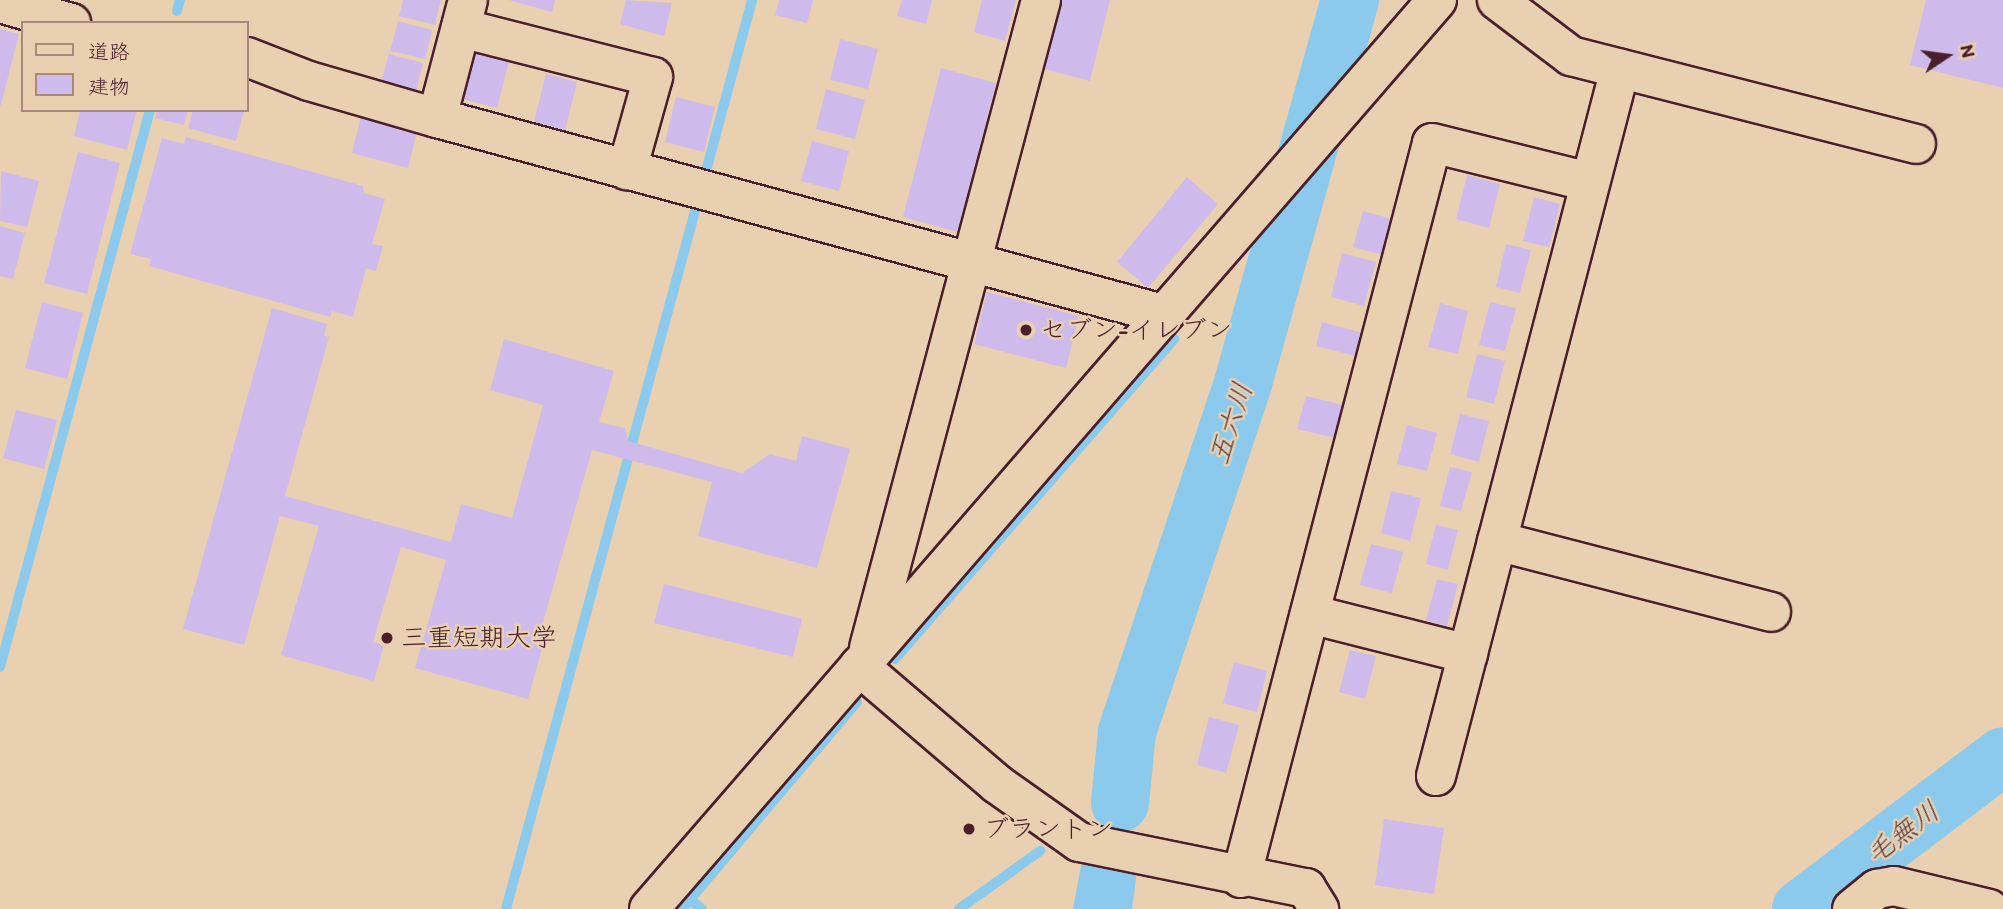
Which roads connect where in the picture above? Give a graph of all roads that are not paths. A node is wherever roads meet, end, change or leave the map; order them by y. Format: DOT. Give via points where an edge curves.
graph roads {
  1 [pos="1041,0"];
  2 [pos="1437,0"];
  3 [pos="1497,0"];
  4 [pos="0,3"];
  5 [pos="56,13"];
  6 [pos="464,14"];
  7 [pos="248,57"];
  8 [pos="1620,69"];
  9 [pos="436,118"];
  10 [pos="1916,144"];
  11 [pos="628,170"];
  12 [pos="1590,182"];
  13 [pos="973,261"];
  14 [pos="1163,314"];
  15 [pos="1497,541"];
  16 [pos="1771,612"];
  17 [pos="1310,614"];
  18 [pos="1468,653"];
  19 [pos="863,661"];
  20 [pos="1436,776"];
  21 [pos="1241,878"];
  22 [pos="649,909"];
  23 [pos="1319,909"];
  24 [pos="1852,909"];
  25 [pos="1989,909"];
  1 -- 13 [label="street"];
  2 -- 14 [label="street"];
  3 -- 8 [label="street" via="1571,56"];
  4 -- 5 [label="street"];
  6 -- 9 [label="street"];
  6 -- 11 [label="street" via="653,77"];
  7 -- 9 [label="street" via="309,81"];
  8 -- 10 [label="street"];
  8 -- 12 [label="street"];
  9 -- 11 [label="street"];
  11 -- 13 [label="street"];
  12 -- 15 [label="street"];
  12 -- 17 [label="street" via="1432,143"];
  13 -- 14 [label="street"];
  13 -- 19 [label="street"];
  14 -- 19 [label="street"];
  15 -- 16 [label="street"];
  15 -- 18 [label="street"];
  17 -- 18 [label="street"];
  17 -- 21 [label="street"];
  18 -- 20 [label="street"];
  19 -- 21 [label="street" via="997,784 1079,842"];
  19 -- 22 [label="street"];
  21 -- 23 [label="street" via="1306,888"];
  24 -- 25 [label="street" via="1877,889 1894,886"];
}
